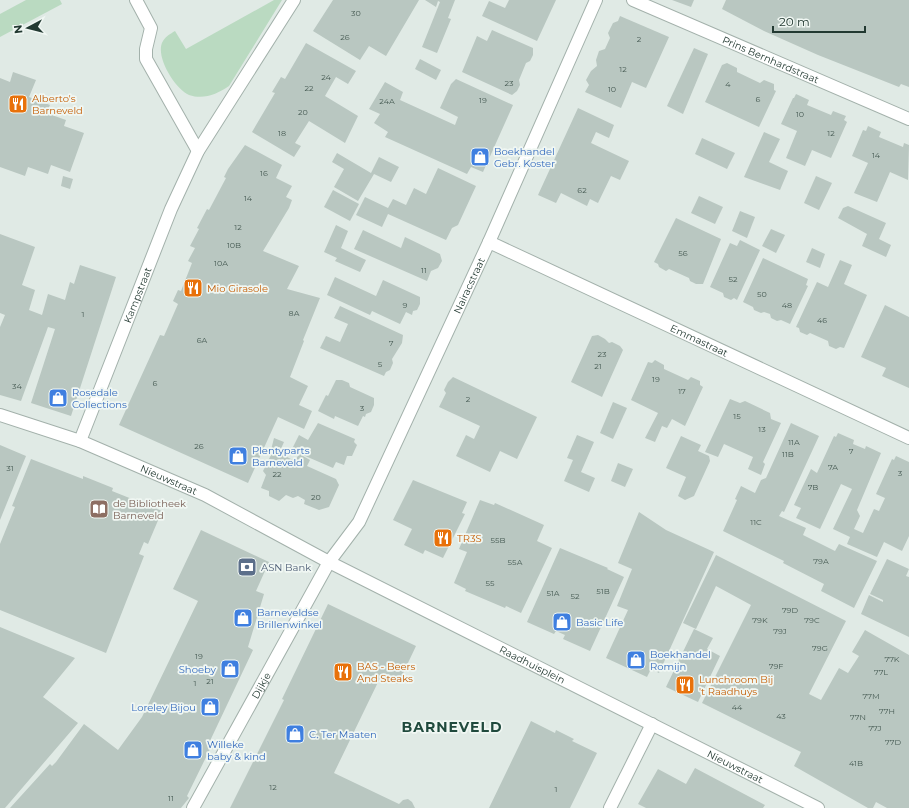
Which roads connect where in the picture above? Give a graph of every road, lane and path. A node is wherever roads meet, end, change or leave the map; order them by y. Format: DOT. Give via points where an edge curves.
graph roads {
  1 [pos="136,0"];
  2 [pos="294,0"];
  3 [pos="596,0"];
  4 [pos="633,0"];
  5 [pos="909,119"];
  6 [pos="198,151"];
  7 [pos="489,242"];
  8 [pos="0,415"];
  9 [pos="909,438"];
  10 [pos="80,441"];
  11 [pos="328,562"];
  12 [pos="652,724"];
  13 [pos="193,808"];
  14 [pos="610,808"];
  15 [pos="818,808"];
  1 -- 6 [label="street" via="152,28 146,59"];
  2 -- 6 [label="street, Kampstraat"];
  3 -- 7 [label="street, Nairacstraat"];
  4 -- 5 [label="street, Prins Bernhardstraat"];
  6 -- 10 [label="street, Kampstraat" via="171,209"];
  7 -- 9 [label="street, Emmastraat"];
  7 -- 11 [label="street, Nairacstraat" via="359,522"];
  8 -- 10 [label="street, Nieuwstraat"];
  10 -- 11 [label="street, Nieuwstraat" via="205,495"];
  11 -- 12 [label="street, Raadhuisplein"];
  11 -- 13 [label="street, Dijkje"];
  12 -- 14 [label="street"];
  12 -- 15 [label="street, Nieuwstraat"];
}
